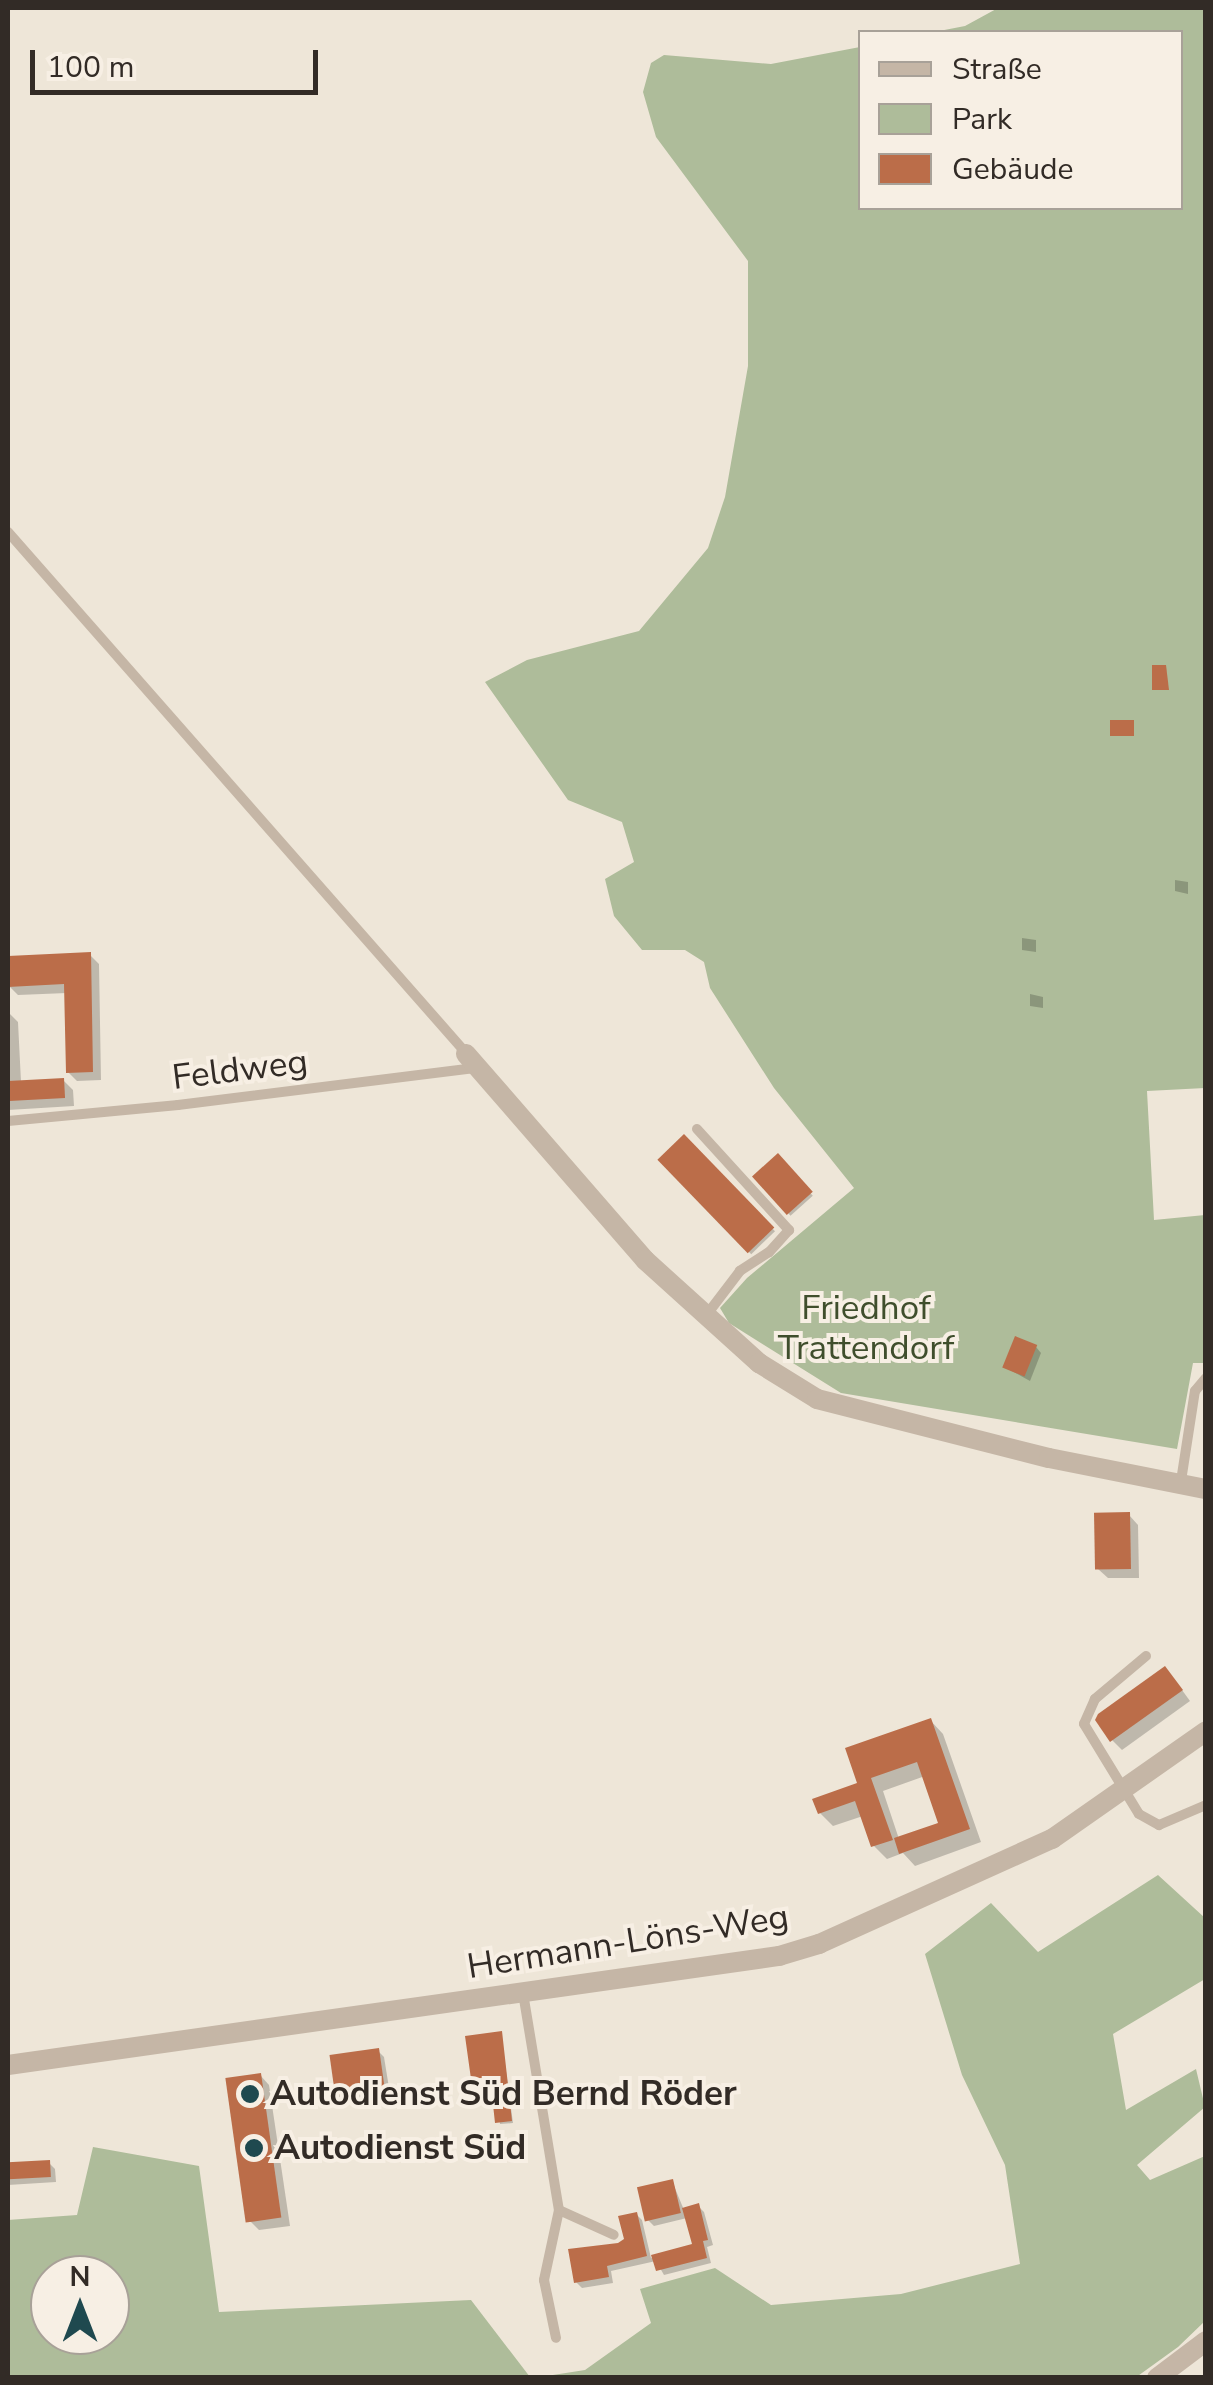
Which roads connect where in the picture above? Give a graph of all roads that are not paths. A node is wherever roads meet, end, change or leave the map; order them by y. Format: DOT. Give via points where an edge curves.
graph roads {
  1 [pos="8,532"];
  2 [pos="472,1061"];
  3 [pos="8,1121"];
  4 [pos="697,1129"];
  5 [pos="705,1317"];
  6 [pos="1206,1378"];
  7 [pos="1182,1481"];
  8 [pos="1206,1489"];
  9 [pos="1146,1656"];
  10 [pos="1206,1731"];
  11 [pos="1122,1789"];
  12 [pos="1206,1806"];
  13 [pos="522,1993"];
  14 [pos="8,2065"];
  15 [pos="558,2210"];
  16 [pos="614,2235"];
  17 [pos="556,2338"];
  18 [pos="1206,2341"];
  19 [pos="1157,2378"];
  1 -- 2 [label="lane"];
  2 -- 3 [label="lane, Feldweg" via="178,1106"];
  2 -- 5 [label="street" via="645,1260"];
  4 -- 5 [label="lane" via="788,1230 740,1271"];
  5 -- 7 [label="street" via="816,1399 1049,1458"];
  6 -- 7 [label="lane" via="1195,1391"];
  7 -- 8 [label="street"];
  9 -- 11 [label="lane" via="1095,1699 1084,1724"];
  10 -- 11 [label="street, Hermann-Löns-Weg"];
  11 -- 12 [label="lane" via="1139,1814 1158,1825"];
  11 -- 13 [label="street, Hermann-Löns-Weg" via="1052,1839 818,1944 779,1956"];
  13 -- 14 [label="street, Hermann-Löns-Weg"];
  13 -- 15 [label="lane"];
  15 -- 16 [label="lane"];
  15 -- 17 [label="lane" via="544,2280"];
  18 -- 19 [label="street"];
}
